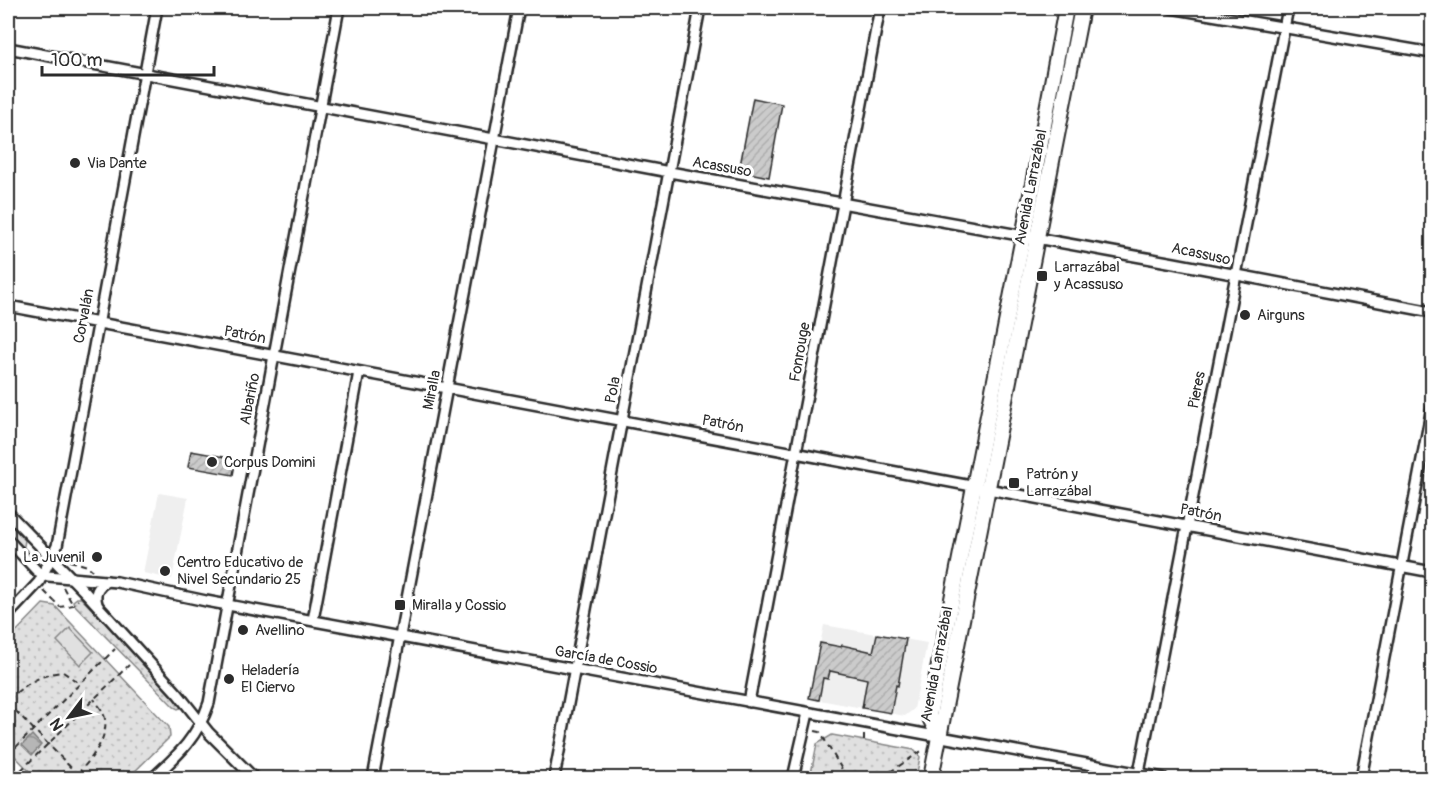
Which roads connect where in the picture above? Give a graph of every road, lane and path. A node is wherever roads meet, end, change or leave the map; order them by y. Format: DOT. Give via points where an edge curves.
graph roads {
  1 [pos="157,8"];
  2 [pos="339,8"];
  3 [pos="519,8"];
  4 [pos="700,8"];
  5 [pos="880,8"];
  6 [pos="1066,8"];
  7 [pos="1082,8"];
  8 [pos="1171,8"];
  9 [pos="1288,8"];
  10 [pos="1284,28"];
  11 [pos="8,48"];
  12 [pos="1432,53"];
  13 [pos="145,74"];
  14 [pos="320,106"];
  15 [pos="494,139"];
  16 [pos="669,172"];
  17 [pos="843,204"];
  18 [pos="1030,238"];
  19 [pos="1234,276"];
  20 [pos="8,306"];
  21 [pos="1432,312"];
  22 [pos="98,323"];
  23 [pos="273,356"];
  24 [pos="359,372"];
  25 [pos="447,388"];
  26 [pos="1432,407"];
  27 [pos="623,420"];
  28 [pos="797,453"];
  29 [pos="974,486"];
  30 [pos="989,489"];
  31 [pos="8,513"];
  32 [pos="1186,525"];
  33 [pos="8,540"];
  34 [pos="35,542"];
  35 [pos="57,542"];
  36 [pos="52,559"];
  37 [pos="1402,567"];
  38 [pos="1432,572"];
  39 [pos="44,575"];
  40 [pos="58,577"];
  41 [pos="72,579"];
  42 [pos="92,580"];
  43 [pos="107,581"];
  44 [pos="97,604"];
  45 [pos="227,604"];
  46 [pos="72,605"];
  47 [pos="8,615"];
  48 [pos="313,620"];
  49 [pos="399,637"];
  50 [pos="115,649"];
  51 [pos="129,665"];
  52 [pos="575,670"];
  53 [pos="79,684"];
  54 [pos="93,699"];
  55 [pos="8,702"];
  56 [pos="748,702"];
  57 [pos="808,713"];
  58 [pos="201,723"];
  59 [pos="804,728"];
  60 [pos="32,729"];
  61 [pos="939,737"];
  62 [pos="47,745"];
  63 [pos="936,752"];
  64 [pos="8,755"];
  65 [pos="77,774"];
  66 [pos="1138,776"];
  67 [pos="13,778"];
  68 [pos="81,778"];
  69 [pos="153,778"];
  70 [pos="254,778"];
  71 [pos="373,778"];
  72 [pos="554,778"];
  73 [pos="793,778"];
  74 [pos="847,778"];
  75 [pos="881,778"];
  76 [pos="931,778"];
  77 [pos="1163,778"];
  78 [pos="1360,778"];
  1 -- 13 [label="street, Corvalán"];
  2 -- 14 [label="street, Albariño"];
  3 -- 15 [label="street, Miralla"];
  4 -- 16 [label="street, Pola"];
  5 -- 17 [label="street, Fonrouge"];
  6 -- 18 [label="street, Avenida Larrazábal"];
  7 -- 18 [label="street, Avenida Larrazábal"];
  8 -- 10 [label="street"];
  9 -- 10 [label="street, Pieres"];
  10 -- 12 [label="street"];
  10 -- 19 [label="street, Pieres"];
  11 -- 13 [label="street, Acassuso"];
  13 -- 14 [label="street, Acassuso"];
  13 -- 22 [label="street, Corvalán"];
  14 -- 15 [label="street, Acassuso"];
  14 -- 23 [label="street, Albariño"];
  15 -- 16 [label="street, Acassuso"];
  15 -- 25 [label="street, Miralla"];
  16 -- 17 [label="street, Acassuso"];
  16 -- 27 [label="street, Pola"];
  17 -- 18 [label="street, Acassuso"];
  17 -- 28 [label="street, Fonrouge"];
  18 -- 19 [label="street, Acassuso"];
  18 -- 29 [label="street, Avenida Larrazábal"];
  18 -- 30 [label="street, Avenida Larrazábal"];
  19 -- 21 [label="street, Acassuso"];
  19 -- 32 [label="street, Pieres"];
  20 -- 22 [label="street, Patrón"];
  22 -- 23 [label="street, Patrón"];
  22 -- 35 [label="street, Corvalán"];
  23 -- 24 [label="street, Patrón"];
  23 -- 45 [label="street, Albariño"];
  24 -- 25 [label="street, Patrón"];
  24 -- 48 [label="street"];
  25 -- 27 [label="street, Patrón"];
  25 -- 49 [label="street, Miralla"];
  26 -- 37 [label="street"];
  27 -- 28 [label="street, Patrón"];
  27 -- 52 [label="street, Pola"];
  28 -- 29 [label="street, Patrón"];
  28 -- 56 [label="street, Fonrouge"];
  29 -- 30 [label="street, Patrón"];
  29 -- 61 [label="street, Avenida Larrazábal" via="929,716"];
  30 -- 32 [label="street, Patrón"];
  30 -- 61 [label="street, Avenida Larrazábal"];
  31 -- 34 [label="street"];
  32 -- 37 [label="street, Patrón"];
  32 -- 66 [label="street, Pieres"];
  33 -- 39 [label="street"];
  34 -- 35 [label="street"];
  34 -- 36 [label="street"];
  35 -- 36 [label="street, Corvalán"];
  35 -- 42 [label="path" via="70,561 92,569"];
  36 -- 39 [label="street, Corvalán"];
  36 -- 41 [label="street"];
  37 -- 38 [label="street, Patrón"];
  37 -- 78 [label="street"];
  39 -- 40 [label="street, García de Cossio"];
  39 -- 47 [label="street, Corvalán"];
  40 -- 41 [label="street, García de Cossio"];
  40 -- 46 [label="path"];
  41 -- 42 [label="street, García de Cossio"];
  41 -- 44 [label="street"];
  42 -- 43 [label="street, García de Cossio"];
  43 -- 44 [label="street" via="97,590"];
  43 -- 45 [label="street, García de Cossio"];
  44 -- 58 [label="street"];
  45 -- 48 [label="street, García de Cossio"];
  45 -- 58 [label="street, Albariño"];
  48 -- 49 [label="street, García de Cossio"];
  49 -- 52 [label="street, García de Cossio"];
  49 -- 71 [label="street, Miralla"];
  50 -- 53 [label="path"];
  51 -- 54 [label="path"];
  52 -- 56 [label="street, García de Cossio"];
  52 -- 72 [label="street, Pola"];
  53 -- 55 [label="path" via="63,672 47,673 23,686"];
  53 -- 60 [label="path"];
  54 -- 62 [label="path"];
  54 -- 65 [label="path" via="105,716 104,737"];
  55 -- 60 [label="path"];
  56 -- 57 [label="street, García de Cossio"];
  57 -- 59 [label="street"];
  57 -- 61 [label="street, García de Cossio"];
  58 -- 69 [label="street, Albariño" via="185,748"];
  58 -- 70 [label="street"];
  59 -- 73 [label="street"];
  59 -- 74 [label="path" via="820,732"];
  60 -- 62 [label="path"];
  60 -- 64 [label="path"];
  61 -- 63 [label="street"];
  61 -- 66 [label="street, García de Cossio"];
  62 -- 65 [label="path"];
  62 -- 67 [label="path"];
  63 -- 75 [label="path" via="922,750"];
  63 -- 76 [label="street"];
  65 -- 68 [label="path"];
  66 -- 77 [label="street, García de Cossio"];
}
